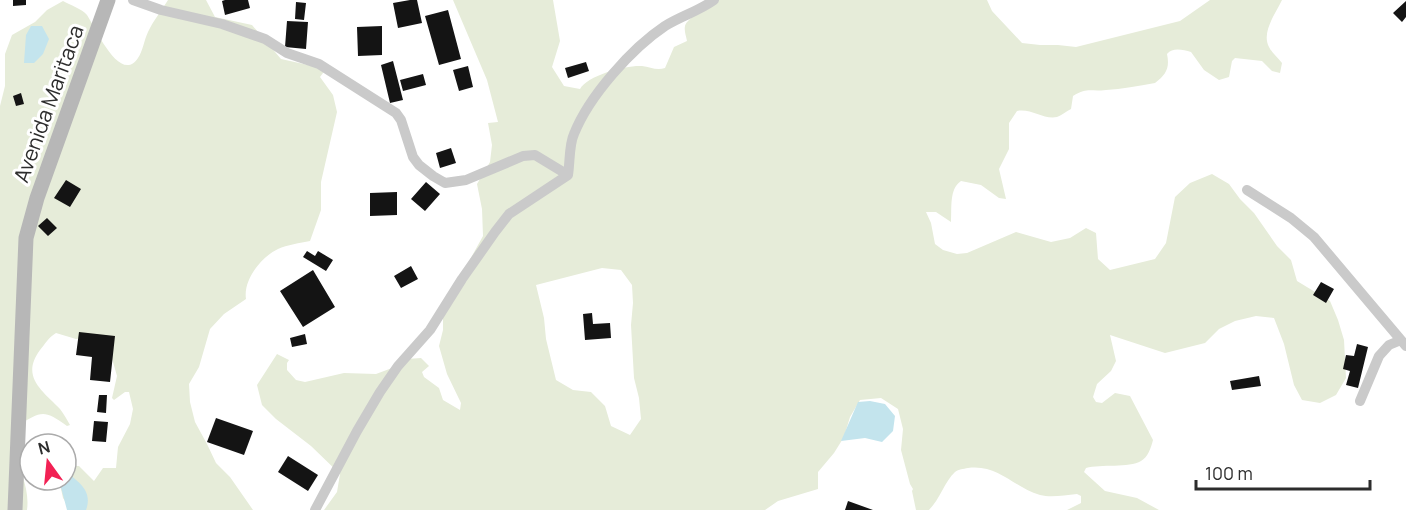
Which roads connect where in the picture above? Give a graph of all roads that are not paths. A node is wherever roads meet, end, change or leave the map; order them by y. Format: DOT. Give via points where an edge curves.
graph roads {
  1 [pos="108,0"];
  2 [pos="133,0"];
  3 [pos="714,0"];
  4 [pos="568,175"];
  5 [pos="1247,190"];
  6 [pos="1403,343"];
  7 [pos="1360,401"];
  8 [pos="15,510"];
  9 [pos="315,510"];
  1 -- 8 [label="street, Avenida Maritaca" via="26,238"];
  2 -- 4 [label="street" via="243,30 287,53 319,64 396,112 413,157 445,183 466,180 529,155"];
  3 -- 4 [label="street" via="646,40 616,71 573,135"];
  4 -- 9 [label="street" via="509,214 495,232 430,330 380,392"];
  5 -- 6 [label="street" via="1314,237"];
  6 -- 7 [label="street" via="1389,345 1379,356"];
}
